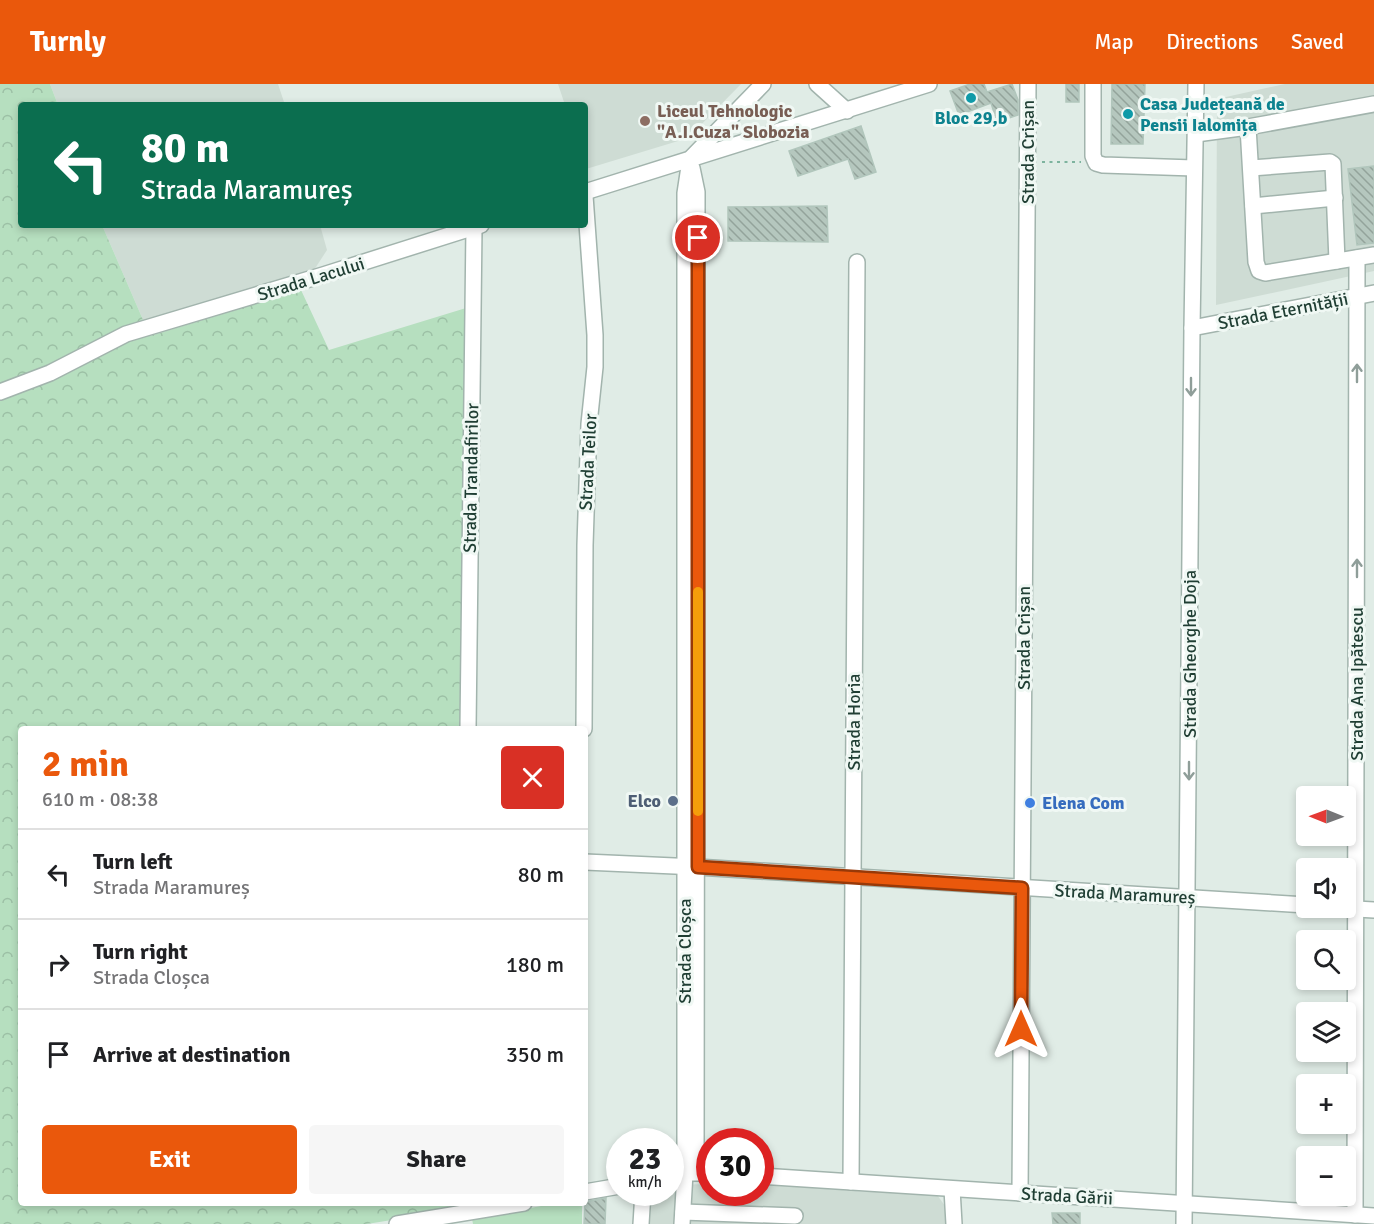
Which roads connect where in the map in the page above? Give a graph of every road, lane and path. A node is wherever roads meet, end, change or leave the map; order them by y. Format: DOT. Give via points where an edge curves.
graph roads {
  1 [pos="763,84"];
  2 [pos="817,84"];
  3 [pos="929,84"];
  4 [pos="1028,84"];
  5 [pos="1093,84"];
  6 [pos="1196,84"];
  7 [pos="1374,104"];
  8 [pos="847,111"];
  9 [pos="1248,127"];
  10 [pos="1196,134"];
  11 [pos="690,160"];
  12 [pos="1028,162"];
  13 [pos="1096,163"];
  14 [pos="1194,168"];
  15 [pos="1251,168"];
  16 [pos="588,193"];
  17 [pos="1335,198"];
  18 [pos="1253,206"];
  19 [pos="471,228"];
  20 [pos="477,228"];
  21 [pos="587,228"];
  22 [pos="1374,255"];
  23 [pos="1357,258"];
  24 [pos="1336,261"];
  25 [pos="857,262"];
  26 [pos="1374,293"];
  27 [pos="1358,297"];
  28 [pos="1192,328"];
  29 [pos="0,392"];
  30 [pos="468,726"];
  31 [pos="584,726"];
  32 [pos="588,862"];
  33 [pos="691,867"];
  34 [pos="852,878"];
  35 [pos="1022,888"];
  36 [pos="1188,898"];
  37 [pos="1296,904"];
  38 [pos="1356,909"];
  39 [pos="1374,910"];
  40 [pos="1356,918"];
  41 [pos="690,1173"];
  42 [pos="774,1177"];
  43 [pos="851,1182"];
  44 [pos="606,1188"];
  45 [pos="952,1189"];
  46 [pos="588,1191"];
  47 [pos="1020,1193"];
  48 [pos="1185,1202"];
  49 [pos="489,1206"];
  50 [pos="642,1206"];
  51 [pos="466,1208"];
  52 [pos="1356,1215"];
  53 [pos="795,1216"];
  54 [pos="1374,1216"];
  55 [pos="683,1218"];
  56 [pos="397,1224"];
  57 [pos="641,1224"];
  58 [pos="954,1224"];
  59 [pos="1185,1224"];
  1 -- 11 [label="street"];
  2 -- 8 [label="street"];
  3 -- 8 [label="street"];
  4 -- 12 [label="street, Strada Crișan"];
  5 -- 13 [label="street"];
  6 -- 10 [label="street, Strada Gheorghe Doja"];
  7 -- 9 [label="street"];
  8 -- 11 [label="street"];
  9 -- 10 [label="street"];
  9 -- 15 [label="street"];
  10 -- 14 [label="street, Strada Gheorghe Doja"];
  11 -- 16 [label="street"];
  11 -- 33 [label="street, Strada Cloșca" via="685,193"];
  12 -- 13 [label="path"];
  12 -- 35 [label="street, Strada Crișan"];
  13 -- 14 [label="street"];
  14 -- 28 [label="street, Strada Gheorghe Doja"];
  15 -- 17 [label="street" via="1330,162"];
  15 -- 18 [label="street"];
  17 -- 18 [label="street"];
  17 -- 24 [label="street"];
  18 -- 24 [label="street" via="1259,271"];
  19 -- 29 [label="street, Strada Lacului" via="126,334 50,373"];
  20 -- 30 [label="street, Strada Trandafirilor"];
  21 -- 31 [label="street, Strada Teilor" via="595,367 585,545"];
  22 -- 23 [label="street"];
  23 -- 24 [label="street"];
  23 -- 27 [label="street, Strada Ana Ipătescu"];
  25 -- 34 [label="street, Strada Horia"];
  26 -- 27 [label="street, Strada Eternității"];
  27 -- 28 [label="street, Strada Eternității"];
  38 -- 27 [label="street, Strada Ana Ipătescu, one-way"];
  28 -- 36 [label="street, Strada Gheorghe Doja, one-way"];
  32 -- 33 [label="street, Strada Maramureș"];
  33 -- 34 [label="street, Strada Maramureș"];
  33 -- 41 [label="street, Strada Cloșca"];
  34 -- 35 [label="street, Strada Maramureș"];
  34 -- 43 [label="street, Strada Horia"];
  35 -- 36 [label="street, Strada Maramureș"];
  35 -- 47 [label="street, Strada Crișan"];
  36 -- 37 [label="street, Strada Maramureș"];
  36 -- 48 [label="street, Strada Gheorghe Doja"];
  38 -- 39 [label="street"];
  40 -- 52 [label="street, Strada Ana Ipătescu"];
  41 -- 55 [label="street, Strada Cloșca"];
  42 -- 43 [label="street, Strada Gării"];
  43 -- 45 [label="street, Strada Gării"];
  44 -- 46 [label="street"];
  45 -- 47 [label="street, Strada Gării"];
  45 -- 58 [label="street"];
  47 -- 48 [label="street, Strada Gării"];
  48 -- 52 [label="street, Strada Gării"];
  48 -- 59 [label="street, Strada Gheorghe Doja"];
  49 -- 51 [label="street"];
  50 -- 57 [label="street"];
  51 -- 56 [label="street"];
  52 -- 54 [label="street, Strada Gării"];
  53 -- 55 [label="street"];
}
